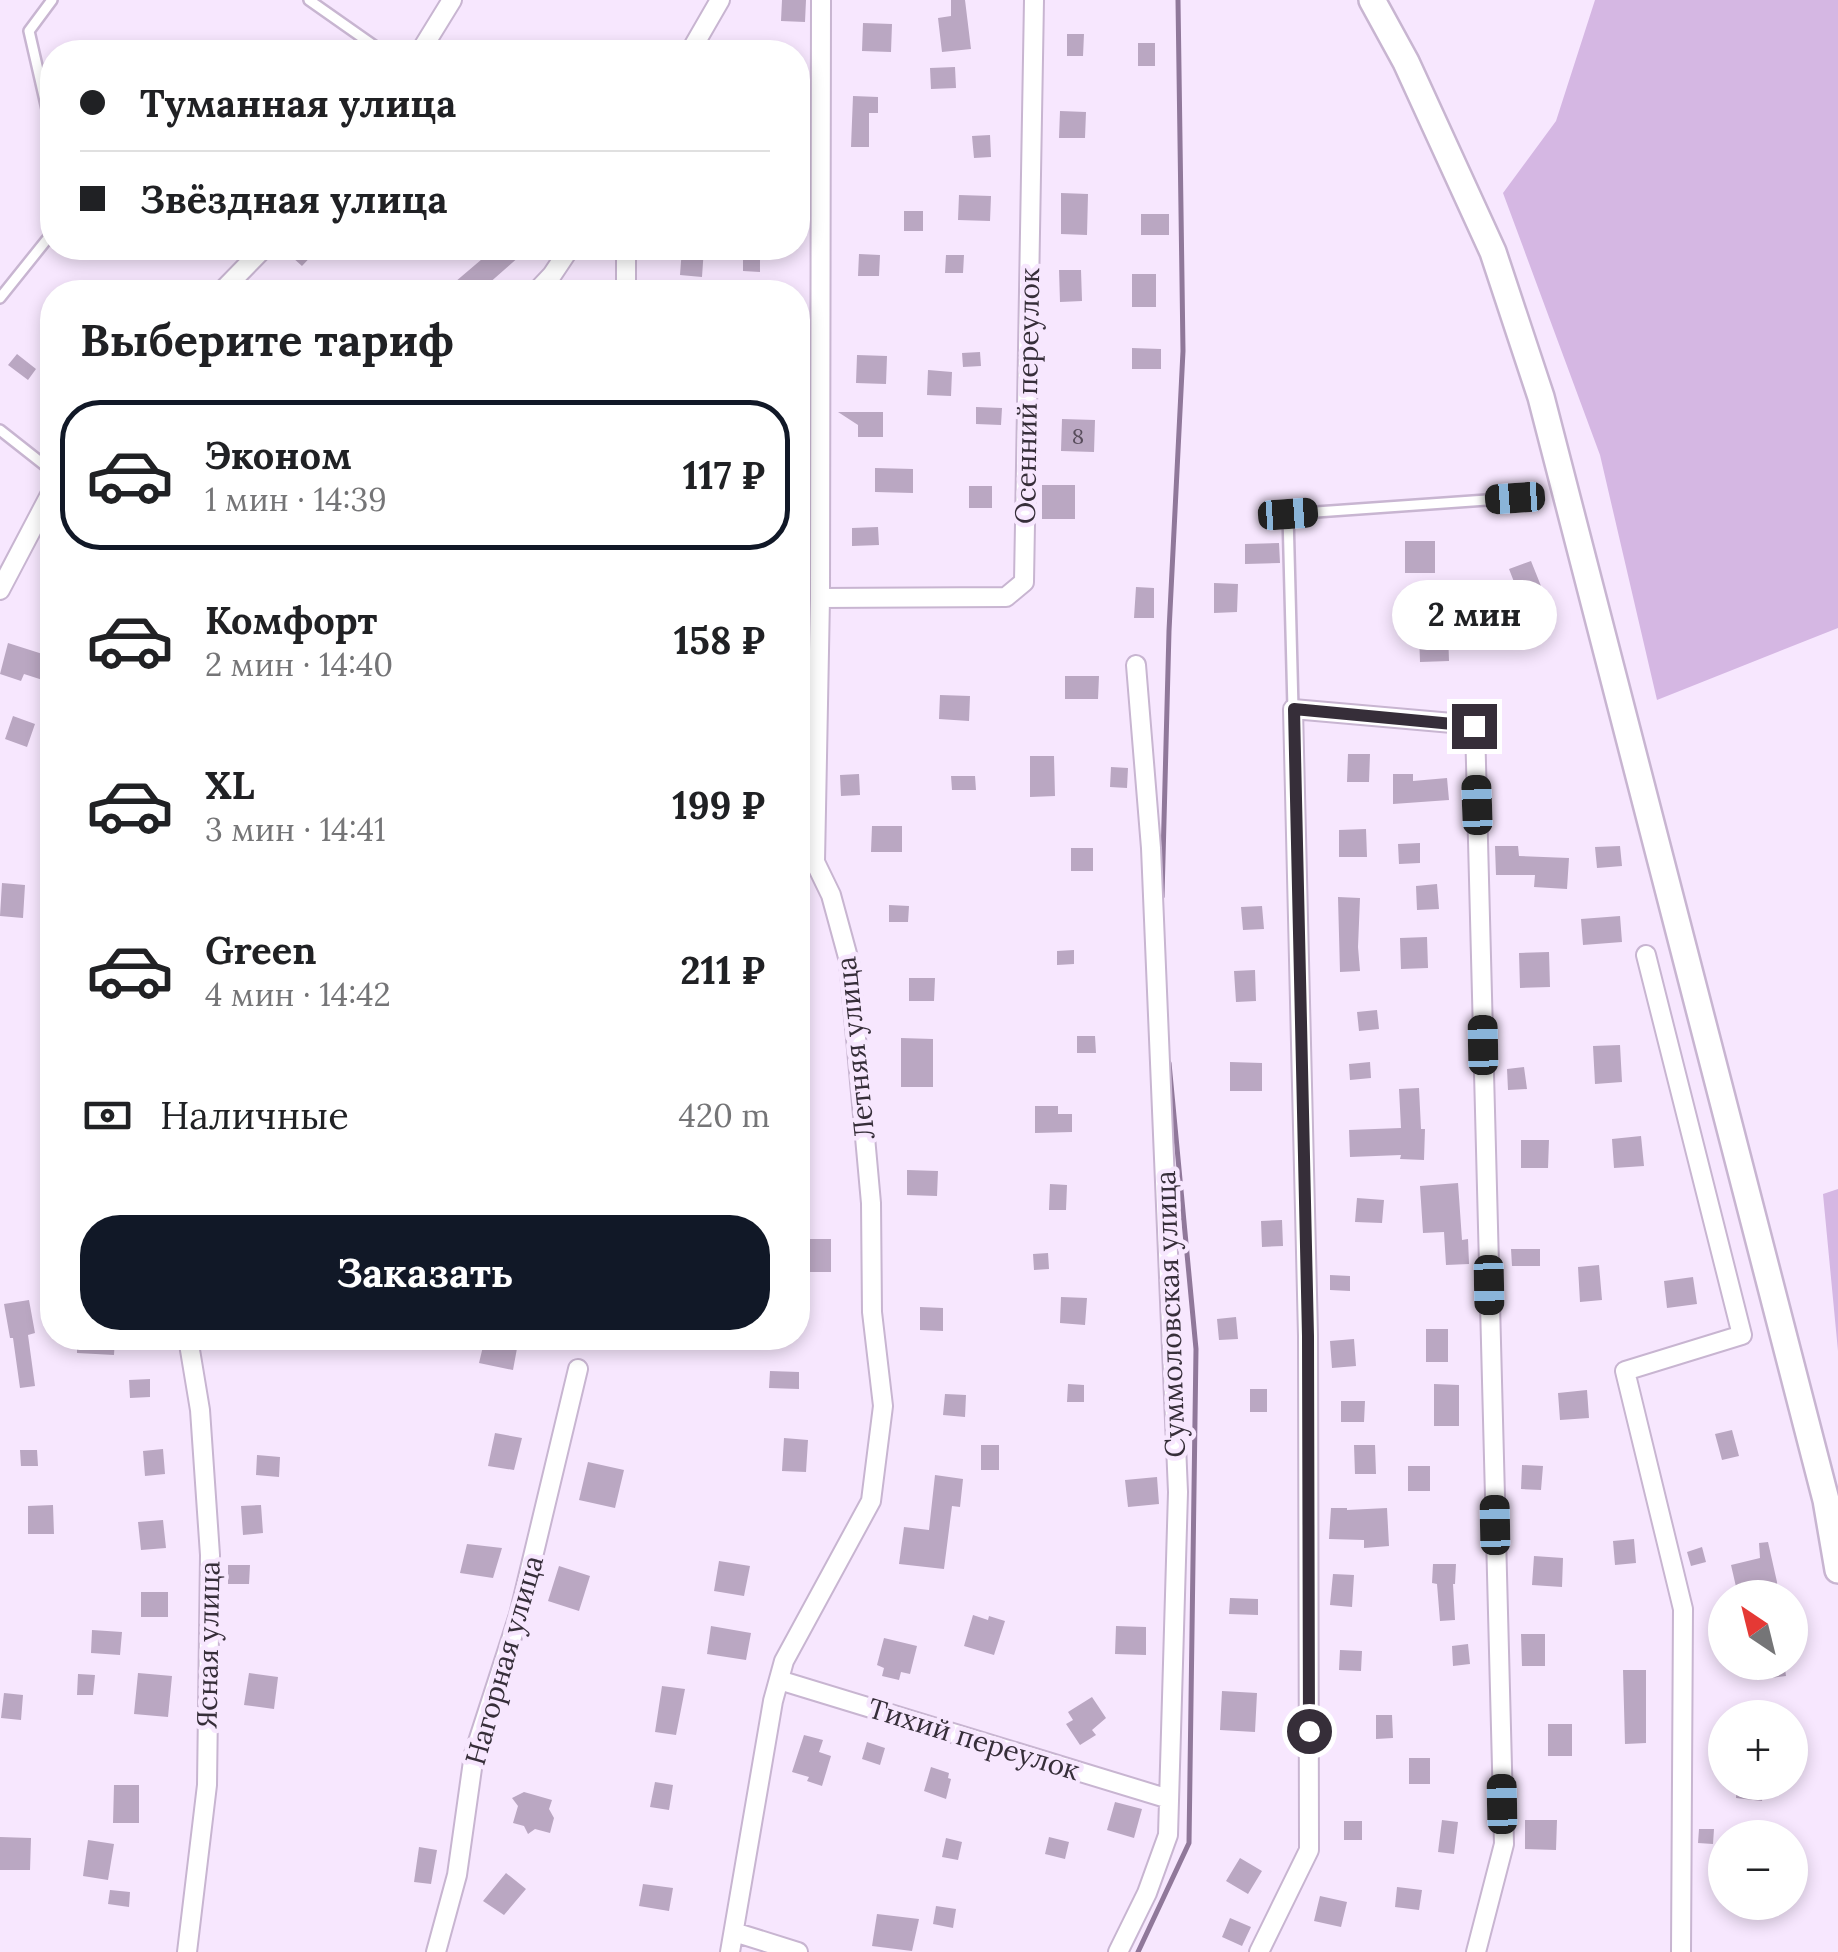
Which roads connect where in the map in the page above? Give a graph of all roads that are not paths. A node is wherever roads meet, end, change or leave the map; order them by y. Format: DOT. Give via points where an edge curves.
graph roads {
  1 [pos="52,0"];
  2 [pos="310,0"];
  3 [pos="452,0"];
  4 [pos="720,0"];
  5 [pos="822,0"];
  6 [pos="1034,0"];
  7 [pos="1372,0"];
  8 [pos="366,40"];
  9 [pos="427,40"];
  10 [pos="697,40"];
  11 [pos="40,80"];
  12 [pos="40,247"];
  13 [pos="252,260"];
  14 [pos="233,280"];
  15 [pos="0,298"];
  16 [pos="0,430"];
  17 [pos="40,462"];
  18 [pos="1515,498"];
  19 [pos="40,514"];
  20 [pos="0,590"];
  21 [pos="820,598"];
  22 [pos="1136,666"];
  23 [pos="1294,709"];
  24 [pos="810,853"];
  25 [pos="816,862"];
  26 [pos="1646,955"];
  27 [pos="190,1350"];
  28 [pos="578,1370"];
  29 [pos="1838,1570"];
  30 [pos="779,1680"];
  31 [pos="1169,1799"];
  32 [pos="734,1932"];
  33 [pos="188,1952"];
  34 [pos="436,1952"];
  35 [pos="730,1952"];
  36 [pos="798,1952"];
  37 [pos="1118,1952"];
  38 [pos="1259,1952"];
  39 [pos="1476,1952"];
  40 [pos="1681,1952"];
  1 -- 11 [label="lane" via="29,32"];
  2 -- 8 [label="lane"];
  3 -- 9 [label="street"];
  4 -- 10 [label="street"];
  5 -- 21 [label="street, Летняя улица"];
  6 -- 21 [label="street, Осенний переулок" via="1024,582 1006,597"];
  7 -- 29 [label="main road" via="1493,252 1541,396 1826,1500"];
  12 -- 15 [label="lane"];
  13 -- 14 [label="street"];
  16 -- 17 [label="lane"];
  18 -- 23 [label="lane" via="1288,514"];
  19 -- 20 [label="street"];
  21 -- 25 [label="street, Летняя улица"];
  22 -- 31 [label="street, Суммоловская улица" via="1151,848 1178,1492"];
  23 -- 38 [label="street" via="1308,1336 1309,1850"];
  23 -- 39 [label="street" via="1474,726 1504,1844"];
  24 -- 25 [label="street"];
  25 -- 30 [label="street, Летняя улица" via="848,961 883,1406 871,1501"];
  26 -- 40 [label="street" via="1742,1334 1625,1372 1684,1609"];
  27 -- 33 [label="street, Ясная улица" via="210,1555 207,1785"];
  28 -- 34 [label="street, Нагорная улица" via="520,1615 474,1754 457,1876"];
  30 -- 31 [label="street, Тихий переулок"];
  30 -- 32 [label="street, Летняя улица"];
  31 -- 37 [label="street, Суммоловская улица" via="1168,1834"];
  32 -- 35 [label="street, Летняя улица"];
  32 -- 36 [label="street"];
}
